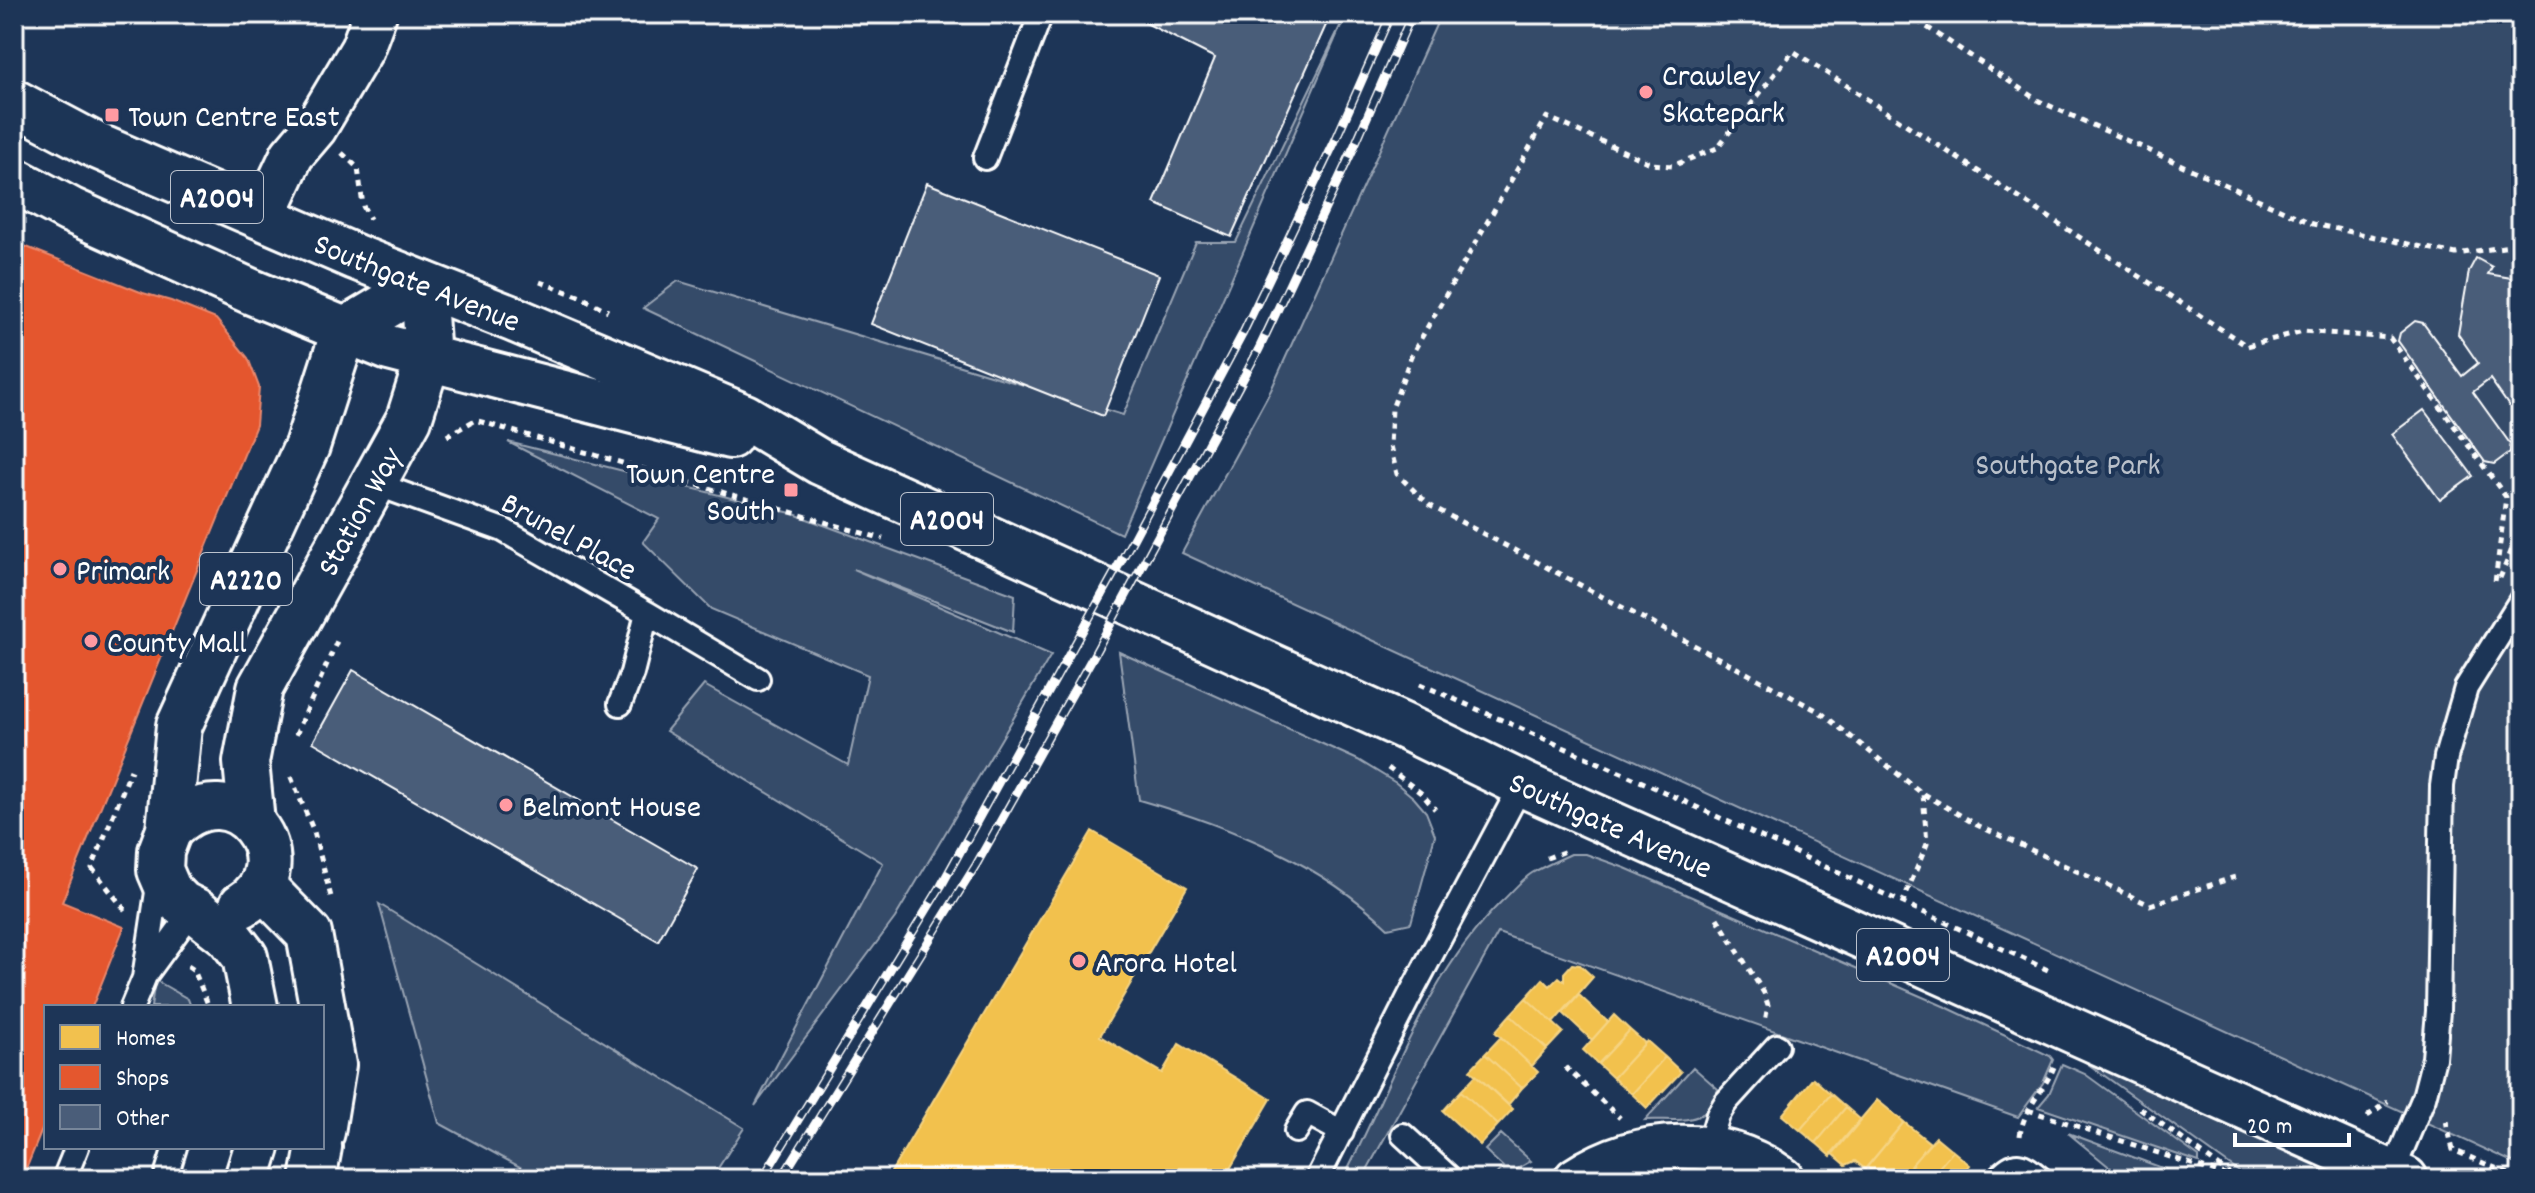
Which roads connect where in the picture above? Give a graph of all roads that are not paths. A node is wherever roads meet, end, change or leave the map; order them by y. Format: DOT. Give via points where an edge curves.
graph roads {
  1 [pos="375,14"];
  2 [pos="1041,14"];
  3 [pos="14,102"];
  4 [pos="985,158"];
  5 [pos="14,180"];
  6 [pos="263,217"];
  7 [pos="423,284"];
  8 [pos="344,331"];
  9 [pos="428,359"];
  10 [pos="820,462"];
  11 [pos="391,489"];
  12 [pos="2521,600"];
  13 [pos="647,613"];
  14 [pos="758,679"];
  15 [pos="620,704"];
  16 [pos="1522,784"];
  17 [pos="252,822"];
  18 [pos="165,850"];
  19 [pos="262,886"];
  20 [pos="195,911"];
  21 [pos="144,978"];
  22 [pos="133,1005"];
  23 [pos="255,1005"];
  24 [pos="322,1005"];
  25 [pos="324,1016"];
  26 [pos="1775,1048"];
  27 [pos="324,1120"];
  28 [pos="1296,1131"];
  29 [pos="1342,1132"];
  30 [pos="1403,1135"];
  31 [pos="1708,1148"];
  32 [pos="76,1149"];
  33 [pos="174,1149"];
  34 [pos="256,1149"];
  35 [pos="319,1149"];
  36 [pos="2399,1176"];
  37 [pos="64,1179"];
  38 [pos="165,1179"];
  39 [pos="247,1179"];
  40 [pos="313,1179"];
  41 [pos="1317,1179"];
  42 [pos="1451,1179"];
  43 [pos="1576,1179"];
  44 [pos="1783,1179"];
  45 [pos="1997,1179"];
  46 [pos="2041,1179"];
  1 -- 6 [label="street" via="362,49 315,128 292,155"];
  2 -- 4 [label="lane"];
  3 -- 6 [label="main road, Southgate Avenue / A2004" via="97,146"];
  5 -- 8 [label="main road, Southgate Avenue / A2004"];
  6 -- 7 [label="main road, Southgate Avenue / A2004"];
  7 -- 8 [label="main road"];
  7 -- 9 [label="main road, Station Way / A2220"];
  7 -- 10 [label="main road, Southgate Avenue / A2004" via="745,417"];
  8 -- 9 [label="main road, Southgate Avenue / A2004"];
  8 -- 18 [label="main road, A2220" via="307,446 179,726"];
  9 -- 10 [label="main road, Southgate Avenue / A2004"];
  9 -- 11 [label="main road, Station Way / A2220"];
  10 -- 16 [label="main road, Southgate Avenue / A2004"];
  11 -- 13 [label="lane, Brunel Place" via="503,530"];
  11 -- 17 [label="main road, Station Way / A2220" via="260,688 246,762"];
  12 -- 36 [label="lane" via="2466,688 2446,757 2434,1058"];
  13 -- 14 [label="lane"];
  13 -- 15 [label="lane, Brunel Place"];
  16 -- 29 [label="lane"];
  16 -- 36 [label="main road, Southgate Avenue / A2004"];
  17 -- 18 [label="main road" via="228,808 193,810 182,816"];
  17 -- 19 [label="main road, Station Way" via="268,854"];
  18 -- 20 [label="main road" via="169,891"];
  18 -- 21 [label="lane"];
  19 -- 20 [label="main road" via="234,911"];
  19 -- 24 [label="main road" via="309,934"];
  20 -- 21 [label="lane"];
  20 -- 23 [label="main road" via="229,936 245,957"];
  21 -- 22 [label="lane"];
  25 -- 27 [label="main road" via="333,1065"];
  26 -- 31 [label="lane" via="1726,1102"];
  28 -- 29 [label="lane" via="1307,1113"];
  29 -- 41 [label="lane"];
  30 -- 42 [label="lane"];
  31 -- 43 [label="street" via="1646,1150"];
  31 -- 44 [label="street" via="1735,1152"];
  32 -- 37 [label="lane"];
  33 -- 38 [label="lane"];
  34 -- 39 [label="main road"];
  35 -- 40 [label="main road"];
  45 -- 46 [label="lane" via="2016,1164"];
}
